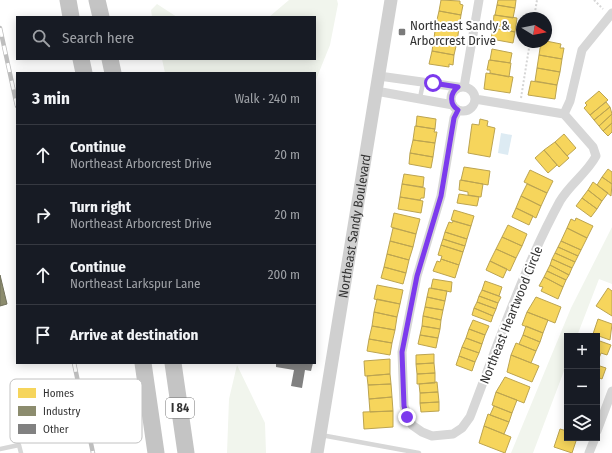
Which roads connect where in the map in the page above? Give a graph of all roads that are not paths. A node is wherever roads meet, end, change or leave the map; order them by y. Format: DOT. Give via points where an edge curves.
graph roads {
  1 [pos="68,0"];
  2 [pos="97,0"];
  3 [pos="391,0"];
  4 [pos="479,0"];
  5 [pos="611,14"];
  6 [pos="72,16"];
  7 [pos="101,16"];
  8 [pos="81,60"];
  9 [pos="110,60"];
  10 [pos="84,72"];
  11 [pos="113,72"];
  12 [pos="379,76"];
  13 [pos="423,83"];
  14 [pos="461,87"];
  15 [pos="376,91"];
  16 [pos="420,98"];
  17 [pos="476,99"];
  18 [pos="455,107"];
  19 [pos="564,114"];
  20 [pos="143,364"];
  21 [pos="173,364"];
  22 [pos="612,392"];
  23 [pos="600,423"];
  24 [pos="320,435"];
  25 [pos="593,441"];
  26 [pos="388,447"];
  27 [pos="0,449"];
  28 [pos="21,453"];
  29 [pos="156,453"];
  30 [pos="186,453"];
  31 [pos="317,453"];
  32 [pos="387,453"];
  33 [pos="419,453"];
  34 [pos="589,453"];
  1 -- 6 [label="highway"];
  2 -- 7 [label="highway"];
  3 -- 12 [label="main road, Northeast Sandy Boulevard"];
  4 -- 14 [label="street"];
  5 -- 19 [label="street" via="582,50 570,101"];
  8 -- 10 [label="highway"];
  9 -- 11 [label="highway"];
  12 -- 13 [label="street"];
  12 -- 15 [label="main road, Northeast Sandy Boulevard"];
  13 -- 14 [label="street"];
  13 -- 16 [label="lane"];
  14 -- 17 [label="street" via="471,89"];
  14 -- 18 [label="street" via="452,93 451,101"];
  15 -- 16 [label="street"];
  15 -- 24 [label="main road, Northeast Sandy Boulevard"];
  16 -- 18 [label="street"];
  17 -- 18 [label="street" via="470,109"];
  17 -- 19 [label="street"];
  18 -- 19 [label="street, Northeast Heartwood Circle" via="441,196 417,276 402,352 404,406 407,417 412,425 422,432 437,436 452,434 462,428 470,416 522,281 561,200 591,166 596,156 588,142"];
  20 -- 29 [label="highway, I 84"];
  21 -- 30 [label="highway, I 84"];
  22 -- 23 [label="street"];
  24 -- 26 [label="lane"];
  24 -- 31 [label="main road, Northeast Sandy Boulevard"];
  25 -- 34 [label="street"];
  26 -- 32 [label="lane"];
  26 -- 33 [label="lane"];
  27 -- 28 [label="lane" via="19,445"];
}
